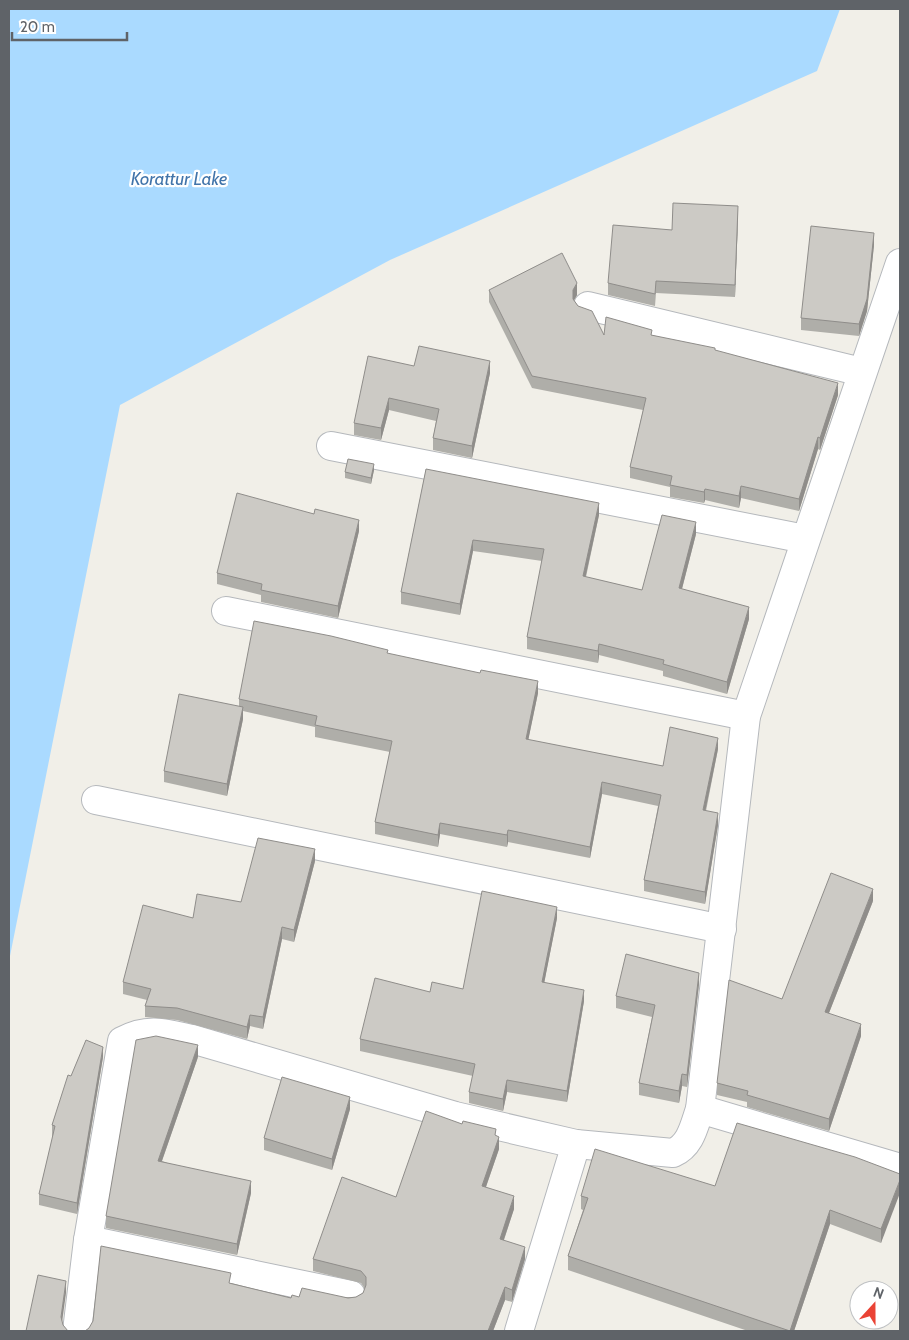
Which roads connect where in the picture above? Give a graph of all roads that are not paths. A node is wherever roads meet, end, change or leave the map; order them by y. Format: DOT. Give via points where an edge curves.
graph roads {
  1 [pos="900,263"];
  2 [pos="588,306"];
  3 [pos="862,372"];
  4 [pos="331,446"];
  5 [pos="805,539"];
  6 [pos="226,610"];
  7 [pos="746,716"];
  8 [pos="96,800"];
  9 [pos="722,929"];
  10 [pos="700,1109"];
  11 [pos="576,1144"];
  12 [pos="900,1168"];
  13 [pos="88,1240"];
  14 [pos="351,1295"];
  15 [pos="77,1331"];
  16 [pos="519,1331"];
  1 -- 3 [label="street"];
  2 -- 3 [label="street"];
  3 -- 5 [label="street"];
  4 -- 5 [label="street"];
  5 -- 7 [label="street"];
  6 -- 7 [label="street"];
  7 -- 9 [label="street"];
  8 -- 9 [label="street"];
  9 -- 10 [label="street"];
  10 -- 11 [label="street" via="689,1140 682,1149 673,1153"];
  10 -- 12 [label="street"];
  11 -- 13 [label="street" via="455,1116 169,1034 137,1033 122,1040"];
  11 -- 16 [label="street"];
  13 -- 14 [label="street"];
  13 -- 15 [label="street"];
}
